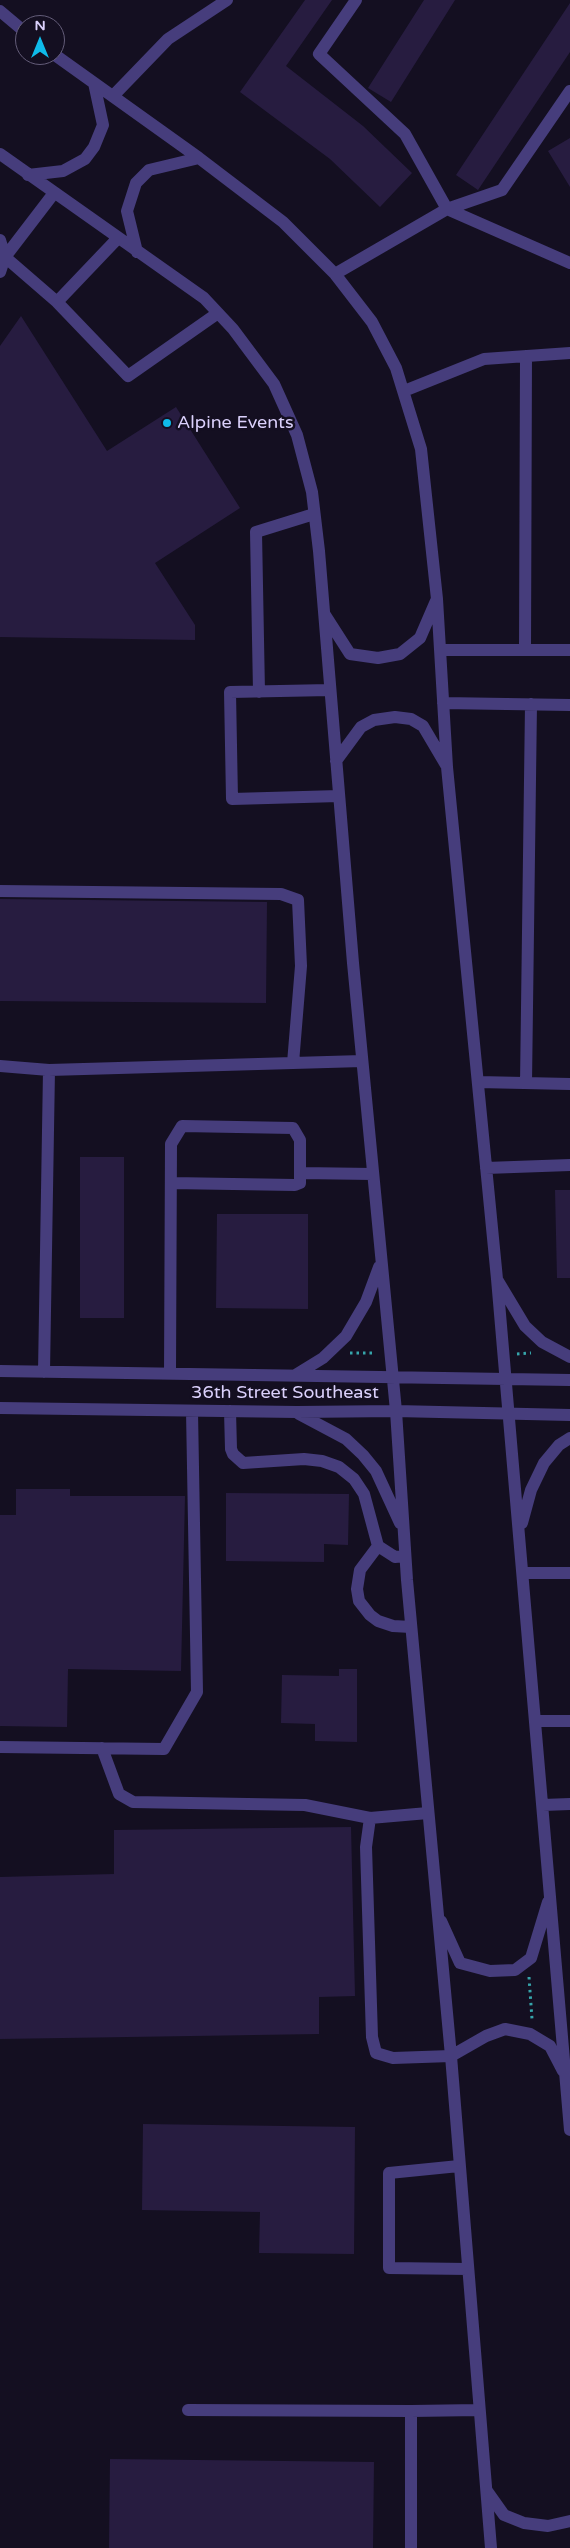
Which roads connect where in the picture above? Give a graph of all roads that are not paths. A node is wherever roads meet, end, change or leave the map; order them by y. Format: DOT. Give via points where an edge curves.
graph roads {
  1 [pos="227,0"];
  2 [pos="356,0"];
  3 [pos="0,11"];
  4 [pos="15,24"];
  5 [pos="65,62"];
  6 [pos="94,83"];
  7 [pos="570,91"];
  8 [pos="113,96"];
  9 [pos="0,154"];
  10 [pos="199,158"];
  11 [pos="28,175"];
  12 [pos="54,193"];
  13 [pos="446,209"];
  14 [pos="118,238"];
  15 [pos="0,240"];
  16 [pos="137,252"];
  17 [pos="5,257"];
  18 [pos="570,263"];
  19 [pos="0,272"];
  20 [pos="335,274"];
  21 [pos="57,302"];
  22 [pos="218,313"];
  23 [pos="570,353"];
  24 [pos="526,356"];
  25 [pos="404,391"];
  26 [pos="314,514"];
  27 [pos="437,599"];
  28 [pos="324,613"];
  29 [pos="440,650"];
  30 [pos="524,650"];
  31 [pos="570,650"];
  32 [pos="330,690"];
  33 [pos="259,692"];
  34 [pos="443,703"];
  35 [pos="531,704"];
  36 [pos="570,705"];
  37 [pos="336,761"];
  38 [pos="447,767"];
  39 [pos="339,796"];
  40 [pos="0,891"];
  41 [pos="362,1061"];
  42 [pos="293,1063"];
  43 [pos="0,1066"];
  44 [pos="49,1070"];
  45 [pos="478,1082"];
  46 [pos="526,1083"];
  47 [pos="570,1084"];
  48 [pos="570,1164"];
  49 [pos="486,1168"];
  50 [pos="300,1173"];
  51 [pos="373,1174"];
  52 [pos="171,1183"];
  53 [pos="381,1262"];
  54 [pos="497,1279"];
  55 [pos="570,1357"];
  56 [pos="0,1371"];
  57 [pos="44,1372"];
  58 [pos="170,1373"];
  59 [pos="296,1375"];
  60 [pos="392,1376"];
  61 [pos="505,1380"];
  62 [pos="570,1380"];
  63 [pos="0,1408"];
  64 [pos="396,1410"];
  65 [pos="192,1411"];
  66 [pos="230,1412"];
  67 [pos="297,1412"];
  68 [pos="507,1414"];
  69 [pos="570,1415"];
  70 [pos="570,1438"];
  71 [pos="403,1531"];
  72 [pos="520,1533"];
  73 [pos="378,1546"];
  74 [pos="405,1556"];
  75 [pos="523,1572"];
  76 [pos="570,1573"];
  77 [pos="411,1627"];
  78 [pos="536,1721"];
  79 [pos="570,1721"];
  80 [pos="0,1747"];
  81 [pos="102,1748"];
  82 [pos="570,1804"];
  83 [pos="543,1805"];
  84 [pos="428,1813"];
  85 [pos="370,1818"];
  86 [pos="550,1895"];
  87 [pos="437,1912"];
  88 [pos="451,2056"];
  89 [pos="566,2078"];
  90 [pos="569,2098"];
  91 [pos="570,2130"];
  92 [pos="459,2166"];
  93 [pos="468,2269"];
  94 [pos="188,2410"];
  95 [pos="479,2410"];
  96 [pos="411,2411"];
  97 [pos="485,2489"];
  98 [pos="570,2521"];
  99 [pos="411,2548"];
  100 [pos="491,2548"];
  1 -- 8 [label="street" via="168,39"];
  2 -- 13 [label="street" via="319,54 405,134"];
  3 -- 4 [label="street"];
  5 -- 6 [label="street"];
  6 -- 8 [label="street"];
  6 -- 11 [label="street" via="103,125 94,147 85,159 63,171"];
  7 -- 13 [label="street" via="502,190"];
  8 -- 10 [label="street"];
  9 -- 11 [label="street"];
  10 -- 16 [label="street" via="150,170 136,183 127,211"];
  10 -- 20 [label="street" via="283,222"];
  11 -- 12 [label="street"];
  12 -- 14 [label="street"];
  12 -- 17 [label="street"];
  13 -- 18 [label="street"];
  13 -- 20 [label="street"];
  14 -- 16 [label="street"];
  14 -- 21 [label="street"];
  15 -- 17 [label="street"];
  16 -- 22 [label="street" via="204,298"];
  17 -- 19 [label="street"];
  17 -- 21 [label="street"];
  20 -- 25 [label="street" via="372,322"];
  21 -- 22 [label="street" via="128,376"];
  22 -- 26 [label="street" via="274,384 297,435 312,492"];
  23 -- 24 [label="street"];
  24 -- 25 [label="street" via="484,359"];
  24 -- 30 [label="street"];
  25 -- 27 [label="street" via="422,449"];
  26 -- 28 [label="street"];
  26 -- 33 [label="street" via="256,532"];
  27 -- 28 [label="street" via="420,638 400,654 378,658 350,654"];
  27 -- 29 [label="street"];
  28 -- 32 [label="street"];
  29 -- 30 [label="street"];
  29 -- 34 [label="street"];
  30 -- 31 [label="street"];
  32 -- 33 [label="street"];
  32 -- 37 [label="street"];
  33 -- 39 [label="street" via="230,692 232,799"];
  34 -- 35 [label="street"];
  34 -- 38 [label="street"];
  35 -- 36 [label="street"];
  35 -- 46 [label="street"];
  37 -- 38 [label="street" via="361,727 374,720 395,717 411,719 423,726"];
  37 -- 39 [label="street"];
  38 -- 45 [label="street"];
  39 -- 41 [label="street"];
  40 -- 42 [label="street" via="280,894 298,900 302,966"];
  41 -- 42 [label="street"];
  41 -- 51 [label="street"];
  42 -- 44 [label="street"];
  43 -- 44 [label="street"];
  44 -- 57 [label="street"];
  45 -- 46 [label="street"];
  45 -- 49 [label="street"];
  46 -- 47 [label="street"];
  48 -- 49 [label="street"];
  49 -- 54 [label="street"];
  50 -- 51 [label="street"];
  50 -- 52 [label="street" via="300,1183 295,1185"];
  50 -- 52 [label="street" via="300,1140 293,1128 182,1126 171,1144"];
  51 -- 53 [label="street"];
  52 -- 58 [label="street"];
  53 -- 59 [label="street" via="366,1302 346,1336 323,1358"];
  53 -- 60 [label="street"];
  54 -- 55 [label="street" via="525,1326 542,1342"];
  54 -- 61 [label="street"];
  56 -- 57 [label="street, 36th Street Southeast"];
  57 -- 58 [label="street, 36th Street Southeast"];
  58 -- 59 [label="street, 36th Street Southeast"];
  59 -- 60 [label="street, 36th Street Southeast"];
  60 -- 61 [label="street, 36th Street Southeast"];
  60 -- 64 [label="street"];
  61 -- 62 [label="street, 36th Street Southeast"];
  61 -- 68 [label="street"];
  63 -- 65 [label="street, 36th Street Southeast"];
  64 -- 67 [label="street, 36th Street Southeast"];
  64 -- 68 [label="street, 36th Street Southeast"];
  64 -- 71 [label="street"];
  65 -- 66 [label="street, 36th Street Southeast"];
  65 -- 81 [label="street" via="197,1692 164,1749"];
  66 -- 67 [label="street, 36th Street Southeast"];
  66 -- 73 [label="street" via="231,1449 243,1463 322,1461 339,1467 354,1479 364,1494"];
  67 -- 71 [label="street" via="346,1439 363,1455 376,1471"];
  68 -- 69 [label="street, 36th Street Southeast"];
  68 -- 72 [label="street"];
  70 -- 72 [label="street" via="559,1445 544,1463 531,1490"];
  71 -- 74 [label="street"];
  72 -- 75 [label="street"];
  73 -- 74 [label="street" via="395,1557"];
  73 -- 77 [label="street" via="360,1570 359,1601 378,1621"];
  74 -- 77 [label="street"];
  75 -- 76 [label="street"];
  75 -- 78 [label="street"];
  77 -- 84 [label="street"];
  78 -- 79 [label="street"];
  78 -- 83 [label="street"];
  80 -- 81 [label="street"];
  81 -- 85 [label="street" via="120,1794 134,1802 305,1805"];
  82 -- 83 [label="street"];
  83 -- 86 [label="street"];
  84 -- 85 [label="street"];
  84 -- 87 [label="street"];
  85 -- 88 [label="street" via="366,1847 372,2037 376,2053 393,2058"];
  86 -- 87 [label="street" via="531,1958 515,1970 490,1971 460,1963"];
  86 -- 89 [label="street"];
  87 -- 88 [label="street"];
  88 -- 89 [label="street" via="505,2029 530,2034 550,2046"];
  88 -- 92 [label="street"];
  89 -- 90 [label="street"];
  90 -- 91 [label="street"];
  92 -- 93 [label="street"];
  92 -- 93 [label="street" via="390,2173 389,2268"];
  93 -- 95 [label="street"];
  94 -- 96 [label="street"];
  95 -- 96 [label="street"];
  95 -- 97 [label="street"];
  96 -- 99 [label="street"];
  97 -- 98 [label="street" via="504,2515 524,2523 548,2526"];
  97 -- 100 [label="street"];
}
